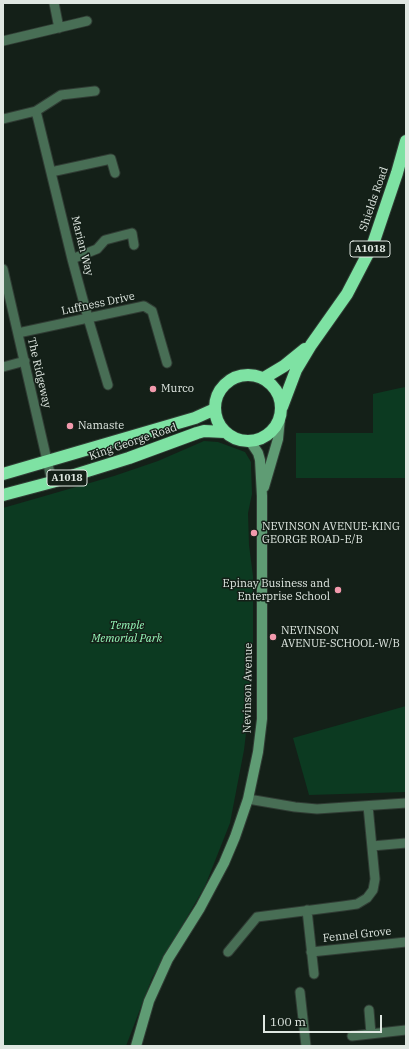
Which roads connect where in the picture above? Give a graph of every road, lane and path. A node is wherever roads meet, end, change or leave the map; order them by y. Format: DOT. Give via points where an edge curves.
graph roads {
  1 [pos="54,3"];
  2 [pos="87,21"];
  3 [pos="59,28"];
  4 [pos="3,41"];
  5 [pos="95,92"];
  6 [pos="36,111"];
  7 [pos="3,119"];
  8 [pos="406,141"];
  9 [pos="51,172"];
  10 [pos="115,173"];
  11 [pos="134,245"];
  12 [pos="72,259"];
  13 [pos="3,269"];
  14 [pos="6,296"];
  15 [pos="88,318"];
  16 [pos="18,333"];
  17 [pos="311,344"];
  18 [pos="25,361"];
  19 [pos="167,363"];
  20 [pos="3,367"];
  21 [pos="264,378"];
  22 [pos="108,385"];
  23 [pos="215,409"];
  24 [pos="281,412"];
  25 [pos="225,432"];
  26 [pos="250,441"];
  27 [pos="47,461"];
  28 [pos="3,474"];
  29 [pos="52,482"];
  30 [pos="3,494"];
  31 [pos="262,496"];
  32 [pos="248,799"];
  33 [pos="406,803"];
  34 [pos="368,806"];
  35 [pos="406,843"];
  36 [pos="372,846"];
  37 [pos="307,910"];
  38 [pos="406,942"];
  39 [pos="228,952"];
  40 [pos="311,952"];
  41 [pos="314,974"];
  42 [pos="300,992"];
  43 [pos="370,1010"];
  44 [pos="406,1030"];
  45 [pos="371,1034"];
  46 [pos="352,1036"];
  47 [pos="136,1046"];
  48 [pos="306,1046"];
  1 -- 3 [label="street"];
  2 -- 3 [label="street"];
  3 -- 4 [label="street"];
  5 -- 6 [label="street" via="61,96"];
  6 -- 7 [label="street"];
  6 -- 9 [label="street, Marian Way"];
  8 -- 17 [label="highway, Shields Road / A1018" via="373,244 347,294"];
  9 -- 10 [label="street" via="111,159"];
  9 -- 12 [label="street, Marian Way"];
  11 -- 12 [label="street" via="132,233 105,240 97,249"];
  12 -- 15 [label="street, Marian Way"];
  13 -- 14 [label="street, The Ridgeway"];
  14 -- 16 [label="street, The Ridgeway"];
  15 -- 16 [label="street, Luffness Drive"];
  15 -- 19 [label="street, Luffness Drive" via="144,306 152,311"];
  15 -- 22 [label="street, Marian Way"];
  16 -- 18 [label="street, The Ridgeway"];
  17 -- 21 [label="highway, Shields Road / A1018"];
  17 -- 24 [label="highway, Shields Road / A1018" via="296,370"];
  18 -- 20 [label="street"];
  18 -- 27 [label="street, The Ridgeway"];
  21 -- 23 [label="highway" via="241,375 230,380 216,398"];
  21 -- 24 [label="highway" via="276,390 280,398"];
  23 -- 25 [label="highway"];
  23 -- 27 [label="highway, King George Road / A1018" via="195,418"];
  24 -- 26 [label="highway, A1018" via="276,427 269,434"];
  24 -- 31 [label="street, Nevinson Avenue" via="278,439"];
  25 -- 26 [label="highway, A1018" via="232,437"];
  25 -- 29 [label="highway, King George Road / A1018" via="196,433 130,458"];
  26 -- 31 [label="street, Nevinson Avenue" via="260,460"];
  27 -- 28 [label="highway, King George Road / A1018"];
  27 -- 29 [label="street, The Ridgeway"];
  29 -- 30 [label="highway, King George Road / A1018"];
  31 -- 32 [label="street, Nevinson Avenue" via="262,719"];
  32 -- 34 [label="street" via="317,809"];
  32 -- 47 [label="street, Nevinson Avenue" via="224,863 168,959 152,994"];
  33 -- 34 [label="street"];
  34 -- 36 [label="street"];
  35 -- 36 [label="street"];
  36 -- 37 [label="street" via="375,879 373,890 367,898 357,904"];
  37 -- 39 [label="street" via="257,917"];
  37 -- 40 [label="street, Fennel Grove"];
  38 -- 40 [label="street, Fennel Grove"];
  40 -- 41 [label="street, Fennel Grove"];
  42 -- 48 [label="street"];
  43 -- 45 [label="street"];
  44 -- 45 [label="street"];
  45 -- 46 [label="street"];
}
